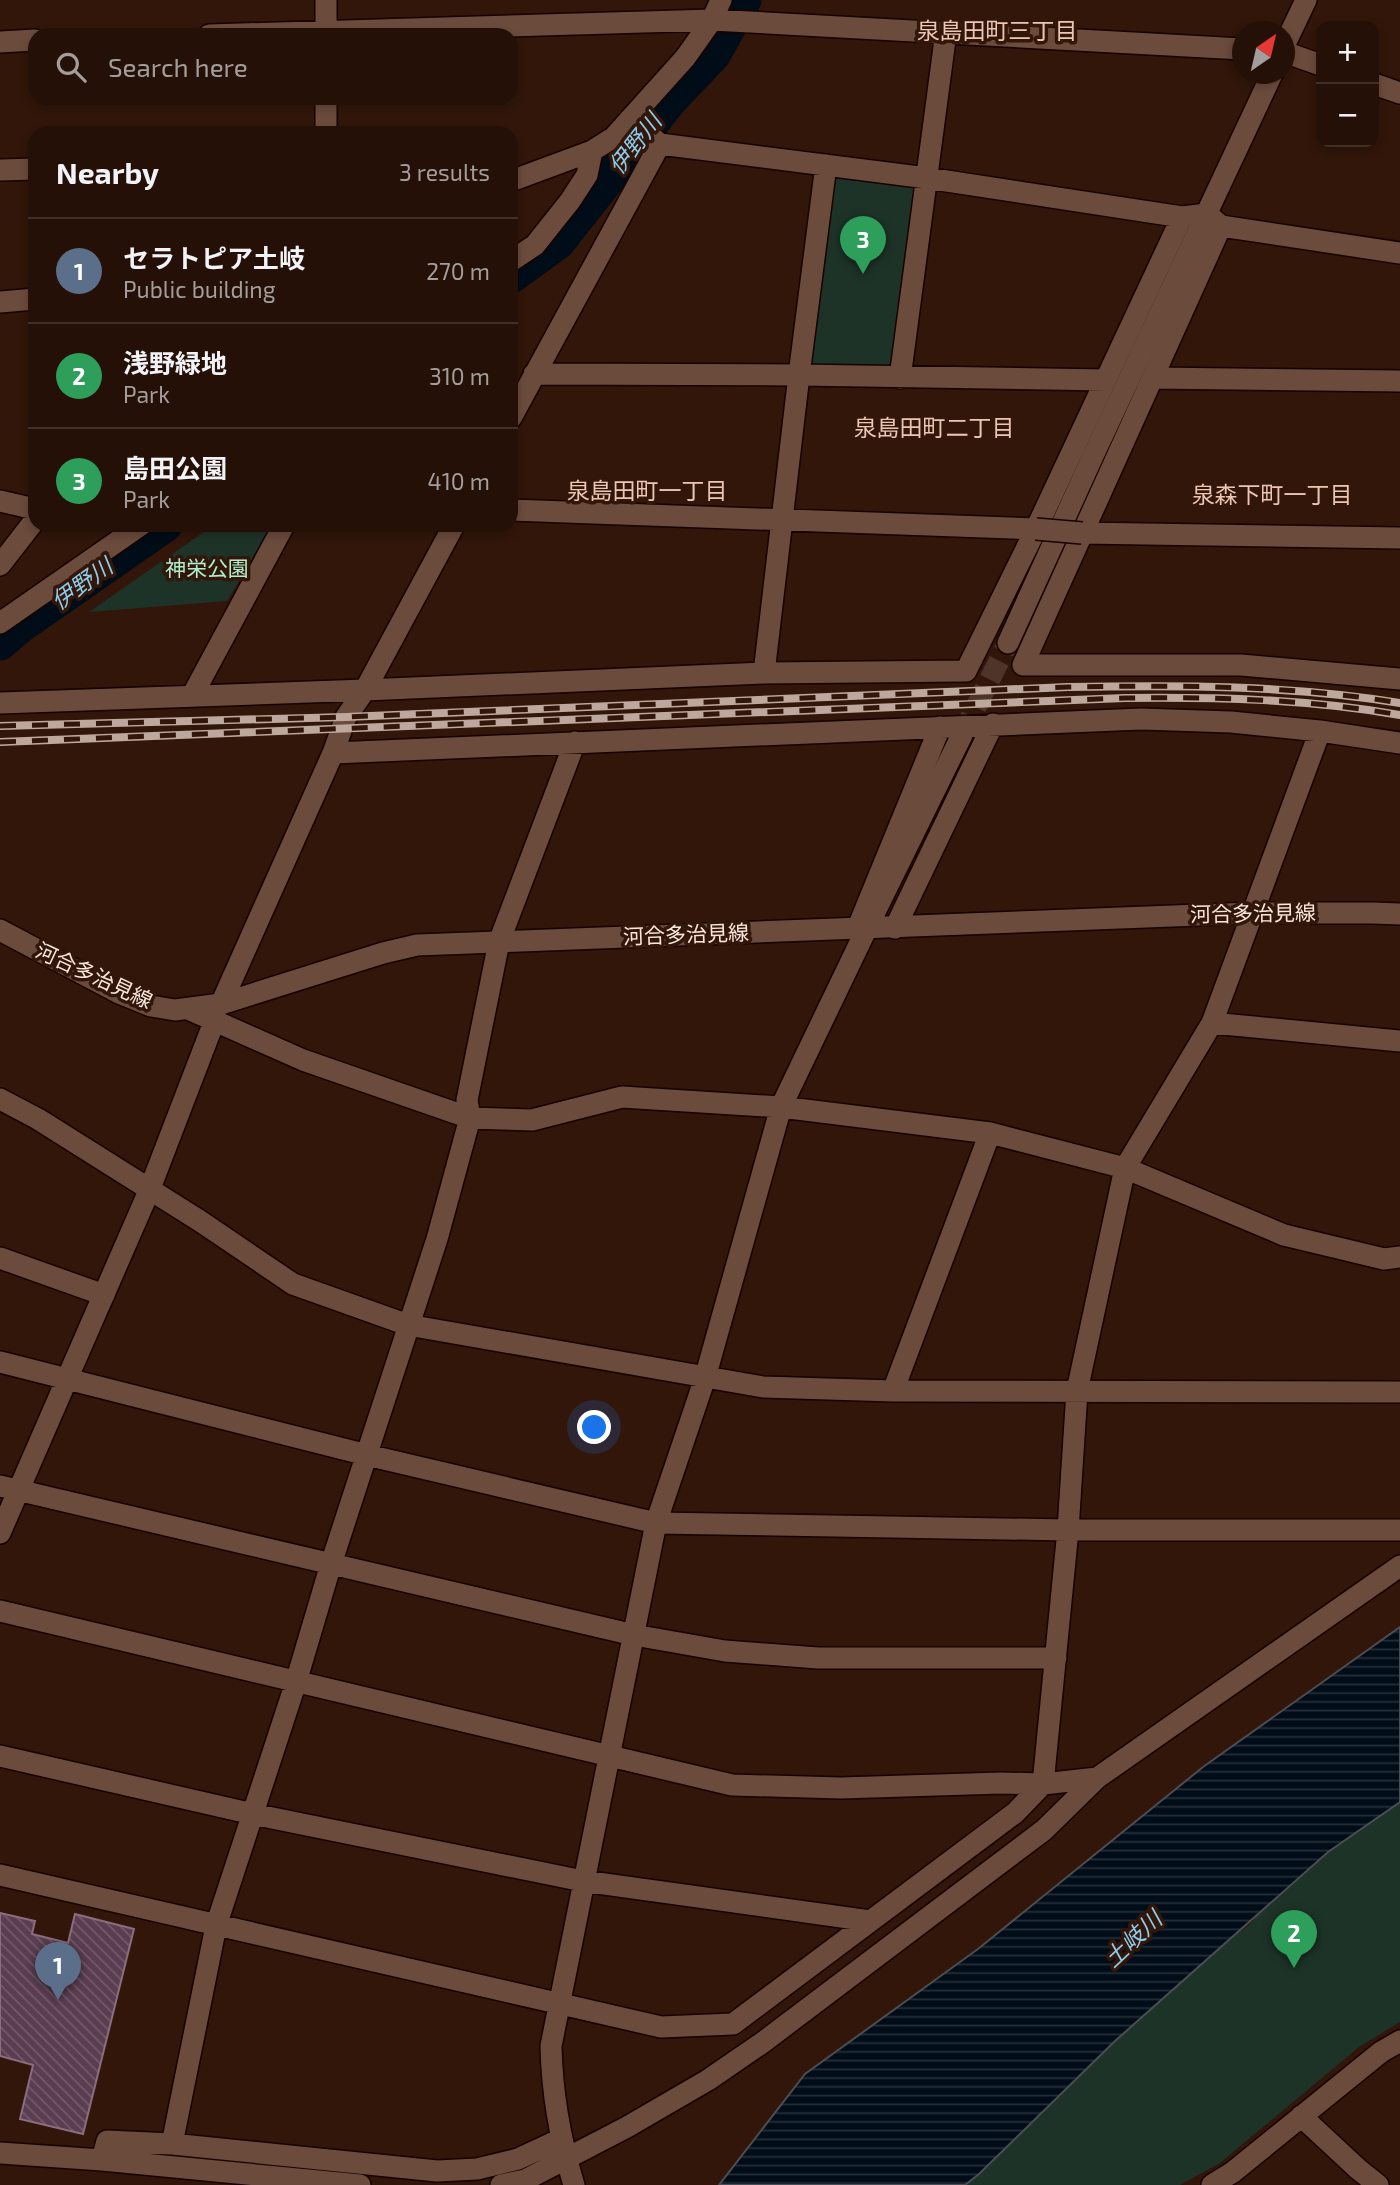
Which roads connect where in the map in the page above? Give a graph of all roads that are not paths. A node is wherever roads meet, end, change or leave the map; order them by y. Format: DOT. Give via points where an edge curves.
graph roads {
  1 [pos="326,0"];
  2 [pos="721,0"];
  3 [pos="1306,0"];
  4 [pos="1294,10"];
  5 [pos="712,20"];
  6 [pos="326,28"];
  7 [pos="474,28"];
  8 [pos="946,32"];
  9 [pos="28,40"];
  10 [pos="0,41"];
  11 [pos="1232,48"];
  12 [pos="1295,56"];
  13 [pos="1316,63"];
  14 [pos="1268,84"];
  15 [pos="1379,86"];
  16 [pos="1400,93"];
  17 [pos="326,105"];
  18 [pos="630,118"];
  19 [pos="326,126"];
  20 [pos="660,144"];
  21 [pos="592,151"];
  22 [pos="826,165"];
  23 [pos="28,169"];
  24 [pos="0,170"];
  25 [pos="518,178"];
  26 [pos="927,178"];
  27 [pos="1182,218"];
  28 [pos="1214,220"];
  29 [pos="1400,253"];
  30 [pos="518,256"];
  31 [pos="28,300"];
  32 [pos="0,302"];
  33 [pos="534,374"];
  34 [pos="799,375"];
  35 [pos="900,378"];
  36 [pos="1153,378"];
  37 [pos="1106,380"];
  38 [pos="1400,381"];
  39 [pos="518,405"];
  40 [pos="0,501"];
  41 [pos="28,507"];
  42 [pos="518,510"];
  43 [pos="783,520"];
  44 [pos="28,529"];
  45 [pos="1036,529"];
  46 [pos="1059,531"];
  47 [pos="131,532"];
  48 [pos="280,532"];
  49 [pos="450,532"];
  50 [pos="1082,533"];
  51 [pos="1400,538"];
  52 [pos="0,565"];
  53 [pos="0,623"];
  54 [pos="1008,643"];
  55 [pos="764,673"];
  56 [pos="1400,679"];
  57 [pos="365,690"];
  58 [pos="192,696"];
  59 [pos="0,703"];
  60 [pos="993,724"];
  61 [pos="940,727"];
  62 [pos="1320,731"];
  63 [pos="962,736"];
  64 [pos="575,742"];
  65 [pos="1400,743"];
  66 [pos="333,752"];
  67 [pos="1251,913"];
  68 [pos="1400,914"];
  69 [pos="895,928"];
  70 [pos="862,929"];
  71 [pos="0,930"];
  72 [pos="499,942"];
  73 [pos="218,1013"];
  74 [pos="1212,1023"];
  75 [pos="1400,1041"];
  76 [pos="0,1099"];
  77 [pos="781,1107"];
  78 [pos="470,1118"];
  79 [pos="990,1133"];
  80 [pos="1125,1168"];
  81 [pos="149,1191"];
  82 [pos="1400,1257"];
  83 [pos="0,1258"];
  84 [pos="104,1295"];
  85 [pos="408,1325"];
  86 [pos="0,1362"];
  87 [pos="705,1378"];
  88 [pos="66,1379"];
  89 [pos="893,1391"];
  90 [pos="1077,1391"];
  91 [pos="1400,1392"];
  92 [pos="367,1455"];
  93 [pos="9,1488"];
  94 [pos="656,1523"];
  95 [pos="1068,1530"];
  96 [pos="1400,1530"];
  97 [pos="0,1533"];
  98 [pos="331,1564"];
  99 [pos="1400,1566"];
  100 [pos="0,1611"];
  101 [pos="635,1635"];
  102 [pos="1056,1658"];
  103 [pos="296,1682"];
  104 [pos="0,1756"];
  105 [pos="610,1756"];
  106 [pos="1097,1778"];
  107 [pos="1043,1784"];
  108 [pos="253,1814"];
  109 [pos="0,1875"];
  110 [pos="583,1881"];
  111 [pos="870,1921"];
  112 [pos="216,1926"];
  113 [pos="558,2005"];
  114 [pos="1400,2041"];
  115 [pos="1301,2116"];
  116 [pos="172,2144"];
  117 [pos="0,2153"];
  118 [pos="102,2160"];
  119 [pos="568,2164"];
  120 [pos="360,2185"];
  121 [pos="501,2185"];
  122 [pos="1212,2185"];
  123 [pos="1378,2185"];
  1 -- 6 [label="street"];
  2 -- 5 [label="street"];
  3 -- 4 [label="street"];
  5 -- 7 [label="street"];
  5 -- 8 [label="street"];
  5 -- 18 [label="street" via="685,58"];
  8 -- 11 [label="street"];
  8 -- 26 [label="street"];
  9 -- 10 [label="street"];
  12 -- 13 [label="street"];
  14 -- 28 [label="street"];
  15 -- 16 [label="street"];
  17 -- 19 [label="street"];
  18 -- 20 [label="street"];
  18 -- 21 [label="street" via="614,137"];
  20 -- 22 [label="street"];
  20 -- 33 [label="street"];
  21 -- 25 [label="street"];
  21 -- 30 [label="street" via="587,175 570,201 535,245"];
  22 -- 26 [label="street"];
  22 -- 34 [label="street"];
  23 -- 24 [label="street"];
  26 -- 27 [label="street"];
  26 -- 35 [label="street"];
  27 -- 28 [label="street"];
  27 -- 37 [label="street"];
  28 -- 29 [label="street"];
  28 -- 36 [label="street"];
  28 -- 46 [label="street"];
  31 -- 32 [label="street"];
  33 -- 34 [label="street"];
  33 -- 39 [label="street"];
  34 -- 35 [label="street"];
  34 -- 43 [label="street"];
  35 -- 37 [label="street"];
  36 -- 38 [label="street"];
  36 -- 50 [label="street"];
  37 -- 45 [label="street"];
  40 -- 41 [label="street"];
  42 -- 43 [label="street"];
  43 -- 45 [label="street"];
  43 -- 55 [label="street"];
  44 -- 52 [label="street"];
  45 -- 46 [label="street, bridge"];
  45 -- 55 [label="street" via="966,671"];
  46 -- 50 [label="street, bridge"];
  46 -- 54 [label="street"];
  47 -- 53 [label="street"];
  48 -- 58 [label="street"];
  49 -- 57 [label="street"];
  50 -- 51 [label="street"];
  50 -- 56 [label="street" via="1023,665 1241,665"];
  55 -- 57 [label="street"];
  57 -- 58 [label="street"];
  57 -- 66 [label="street" via="346,717"];
  58 -- 59 [label="street"];
  60 -- 61 [label="street"];
  60 -- 62 [label="street" via="1141,719"];
  60 -- 69 [label="street"];
  61 -- 64 [label="street"];
  61 -- 70 [label="street"];
  62 -- 65 [label="street"];
  62 -- 67 [label="street"];
  63 -- 70 [label="street"];
  64 -- 66 [label="street"];
  64 -- 72 [label="street"];
  66 -- 73 [label="street"];
  67 -- 68 [label="street, 河合多治見線"];
  67 -- 69 [label="street, 河合多治見線"];
  67 -- 74 [label="street"];
  69 -- 70 [label="street, 河合多治見線"];
  70 -- 72 [label="street, 河合多治見線"];
  70 -- 77 [label="street"];
  71 -- 73 [label="street, 河合多治見線" via="151,1006"];
  72 -- 73 [label="street, 河合多治見線" via="417,945 383,953"];
  72 -- 78 [label="street" via="467,1100"];
  73 -- 78 [label="street" via="303,1060"];
  73 -- 81 [label="street"];
  74 -- 75 [label="street"];
  74 -- 80 [label="street"];
  76 -- 81 [label="street"];
  77 -- 78 [label="street" via="622,1097 532,1120"];
  77 -- 79 [label="street"];
  77 -- 87 [label="street"];
  78 -- 85 [label="street"];
  79 -- 80 [label="street"];
  79 -- 89 [label="street"];
  80 -- 82 [label="street" via="1284,1235 1384,1259"];
  80 -- 90 [label="street"];
  81 -- 84 [label="street"];
  81 -- 85 [label="street" via="293,1284"];
  83 -- 84 [label="street"];
  84 -- 88 [label="street"];
  85 -- 87 [label="street"];
  85 -- 92 [label="street"];
  86 -- 88 [label="street"];
  87 -- 89 [label="street" via="763,1387"];
  87 -- 94 [label="street"];
  88 -- 92 [label="street"];
  88 -- 93 [label="street"];
  89 -- 90 [label="street"];
  90 -- 91 [label="street"];
  90 -- 95 [label="street"];
  92 -- 94 [label="street"];
  92 -- 98 [label="street"];
  93 -- 97 [label="street"];
  93 -- 98 [label="street"];
  94 -- 95 [label="street"];
  94 -- 101 [label="street"];
  95 -- 96 [label="street"];
  95 -- 102 [label="street"];
  98 -- 101 [label="street"];
  98 -- 103 [label="street"];
  99 -- 106 [label="street"];
  100 -- 103 [label="street"];
  101 -- 102 [label="street" via="725,1651 818,1658"];
  101 -- 105 [label="street"];
  102 -- 107 [label="street"];
  103 -- 105 [label="street"];
  103 -- 108 [label="street"];
  104 -- 108 [label="street"];
  105 -- 107 [label="street" via="732,1785"];
  105 -- 110 [label="street"];
  106 -- 107 [label="street"];
  106 -- 119 [label="street" via="1044,1830 762,2043"];
  107 -- 111 [label="street" via="1014,1814"];
  108 -- 110 [label="street"];
  108 -- 112 [label="street"];
  109 -- 112 [label="street"];
  110 -- 111 [label="street"];
  110 -- 113 [label="street"];
  111 -- 113 [label="street" via="733,2024 661,2027"];
  112 -- 113 [label="street"];
  112 -- 116 [label="street"];
  113 -- 119 [label="street" via="551,2081"];
  114 -- 115 [label="street"];
  115 -- 122 [label="street"];
  115 -- 123 [label="street"];
  116 -- 118 [label="street" via="107,2141"];
  116 -- 119 [label="street" via="437,2171 477,2169 508,2161"];
  117 -- 118 [label="street"];
  118 -- 120 [label="street"];
  119 -- 121 [label="street"];
}
